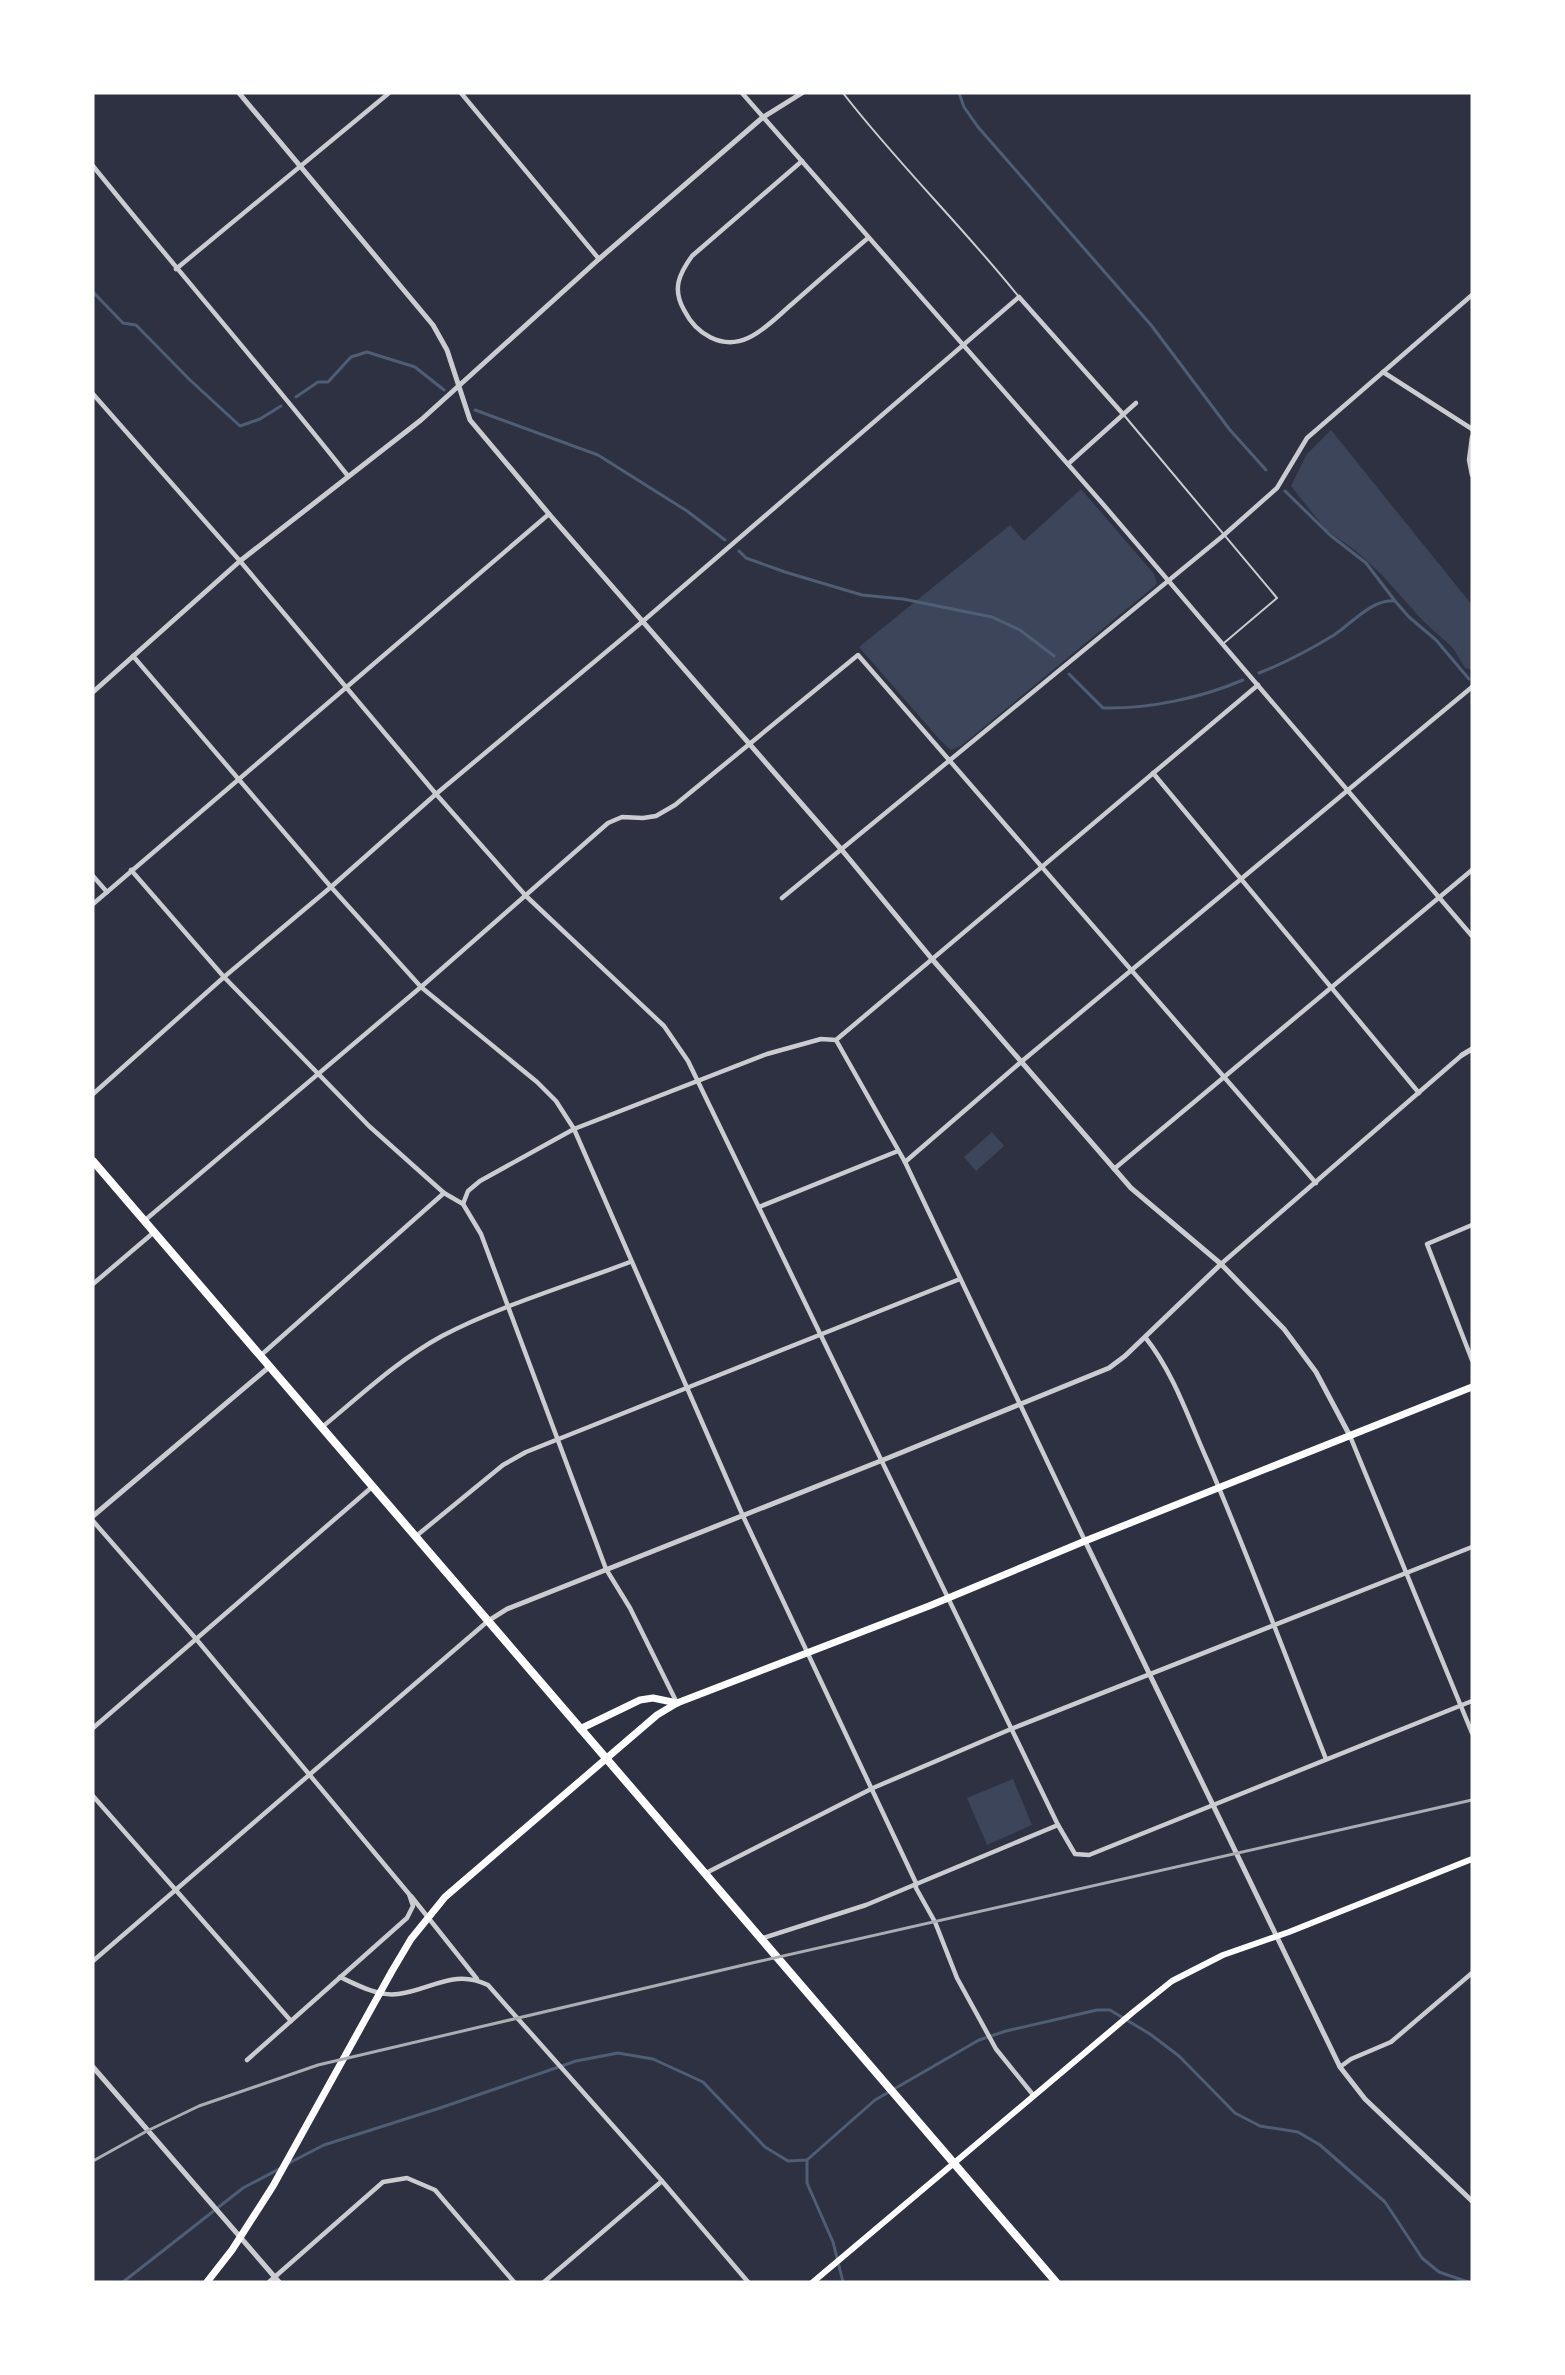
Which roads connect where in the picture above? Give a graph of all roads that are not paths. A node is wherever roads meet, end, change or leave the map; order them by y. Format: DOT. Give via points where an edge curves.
graph roads {
  1 [pos="239,93"];
  2 [pos="389,93"];
  3 [pos="461,93"];
  4 [pos="741,93"];
  5 [pos="802,93"];
  6 [pos="843,93"];
  7 [pos="762,118"];
  8 [pos="802,161"];
  9 [pos="93,166"];
  10 [pos="299,166"];
  11 [pos="868,238"];
  12 [pos="599,259"];
  13 [pos="176,268"];
  14 [pos="1472,295"];
  15 [pos="1019,297"];
  16 [pos="964,347"];
  17 [pos="1383,372"];
  18 [pos="457,386"];
  19 [pos="93,394"];
  20 [pos="1136,403"];
  21 [pos="1123,414"];
  22 [pos="1472,429"];
  23 [pos="1472,436"];
  24 [pos="1068,464"];
  25 [pos="1472,475"];
  26 [pos="348,476"];
  27 [pos="549,514"];
  28 [pos="1224,535"];
  29 [pos="240,561"];
  30 [pos="1168,580"];
  31 [pos="642,622"];
  32 [pos="1223,644"];
  33 [pos="133,656"];
  34 [pos="1258,685"];
  35 [pos="346,686"];
  36 [pos="1472,687"];
  37 [pos="93,692"];
  38 [pos="748,744"];
  39 [pos="949,761"];
  40 [pos="1153,773"];
  41 [pos="238,778"];
  42 [pos="1348,791"];
  43 [pos="436,794"];
  44 [pos="841,849"];
  45 [pos="1041,868"];
  46 [pos="131,870"];
  47 [pos="1472,870"];
  48 [pos="93,876"];
  49 [pos="1241,880"];
  50 [pos="331,887"];
  51 [pos="107,892"];
  52 [pos="526,896"];
  53 [pos="782,898"];
  54 [pos="1439,898"];
  55 [pos="93,904"];
  56 [pos="1472,936"];
  57 [pos="932,959"];
  58 [pos="1131,971"];
  59 [pos="224,977"];
  60 [pos="421,987"];
  61 [pos="1332,987"];
  62 [pos="836,1040"];
  63 [pos="1472,1049"];
  64 [pos="1462,1056"];
  65 [pos="1021,1062"];
  66 [pos="320,1074"];
  67 [pos="1224,1077"];
  68 [pos="698,1082"];
  69 [pos="1419,1093"];
  70 [pos="93,1094"];
  71 [pos="574,1129"];
  72 [pos="898,1150"];
  73 [pos="93,1161"];
  74 [pos="905,1162"];
  75 [pos="1114,1169"];
  76 [pos="1316,1183"];
  77 [pos="444,1193"];
  78 [pos="463,1204"];
  79 [pos="759,1207"];
  80 [pos="144,1221"];
  81 [pos="1472,1225"];
  82 [pos="153,1233"];
  83 [pos="630,1262"];
  84 [pos="1221,1264"];
  85 [pos="960,1278"];
  86 [pos="93,1284"];
  87 [pos="508,1308"];
  88 [pos="820,1335"];
  89 [pos="1145,1336"];
  90 [pos="260,1356"];
  91 [pos="1472,1360"];
  92 [pos="269,1367"];
  93 [pos="1472,1387"];
  94 [pos="687,1388"];
  95 [pos="1019,1403"];
  96 [pos="321,1428"];
  97 [pos="1350,1436"];
  98 [pos="557,1439"];
  99 [pos="883,1460"];
  100 [pos="372,1487"];
  101 [pos="1219,1488"];
  102 [pos="93,1516"];
  103 [pos="743,1516"];
  104 [pos="93,1521"];
  105 [pos="415,1537"];
  106 [pos="1085,1541"];
  107 [pos="1472,1547"];
  108 [pos="606,1569"];
  109 [pos="1406,1573"];
  110 [pos="949,1598"];
  111 [pos="488,1621"];
  112 [pos="1275,1627"];
  113 [pos="197,1640"];
  114 [pos="808,1651"];
  115 [pos="1151,1676"];
  116 [pos="1472,1701"];
  117 [pos="677,1703"];
  118 [pos="1460,1706"];
  119 [pos="93,1728"];
  120 [pos="580,1729"];
  121 [pos="1011,1729"];
  122 [pos="1472,1734"];
  123 [pos="605,1759"];
  124 [pos="1326,1759"];
  125 [pos="310,1774"];
  126 [pos="873,1788"];
  127 [pos="93,1796"];
  128 [pos="1212,1805"];
  129 [pos="1058,1825"];
  130 [pos="1472,1859"];
  131 [pos="704,1874"];
  132 [pos="916,1883"];
  133 [pos="176,1890"];
  134 [pos="409,1894"];
  135 [pos="1276,1936"];
  136 [pos="760,1939"];
  137 [pos="93,1961"];
  138 [pos="1472,1973"];
  139 [pos="340,1977"];
  140 [pos="479,1981"];
  141 [pos="291,2021"];
  142 [pos="247,2060"];
  143 [pos="93,2067"];
  144 [pos="1340,2067"];
  145 [pos="1034,2096"];
  146 [pos="954,2164"];
  147 [pos="662,2181"];
  148 [pos="1472,2201"];
  149 [pos="277,2279"];
  150 [pos="207,2282"];
  151 [pos="269,2282"];
  152 [pos="514,2282"];
  153 [pos="543,2282"];
  154 [pos="748,2282"];
  155 [pos="813,2282"];
  156 [pos="1056,2282"];
  1 -- 10 [label="street"];
  2 -- 10 [label="street"];
  3 -- 12 [label="street"];
  4 -- 7 [label="street"];
  5 -- 7 [label="street"];
  6 -- 15 [label="lane"];
  7 -- 8 [label="street"];
  7 -- 12 [label="street"];
  8 -- 11 [label="street"];
  8 -- 11 [label="street" via="683,268 677,295 693,325 721,342 748,338"];
  9 -- 13 [label="street"];
  10 -- 13 [label="street"];
  10 -- 18 [label="street" via="433,325 447,350"];
  11 -- 16 [label="street"];
  12 -- 18 [label="street"];
  13 -- 26 [label="street"];
  14 -- 17 [label="street"];
  15 -- 16 [label="street"];
  15 -- 21 [label="street"];
  16 -- 24 [label="street"];
  16 -- 31 [label="street"];
  17 -- 22 [label="street"];
  17 -- 28 [label="street" via="1307,438 1278,488"];
  18 -- 26 [label="street" via="421,420"];
  18 -- 27 [label="street" via="470,420"];
  19 -- 29 [label="street"];
  20 -- 21 [label="street"];
  21 -- 24 [label="street"];
  21 -- 28 [label="lane"];
  23 -- 25 [label="street"];
  24 -- 30 [label="street"];
  26 -- 29 [label="street"];
  27 -- 31 [label="street"];
  27 -- 35 [label="street"];
  28 -- 30 [label="street"];
  28 -- 32 [label="lane" via="1277,598"];
  29 -- 33 [label="street"];
  29 -- 35 [label="street"];
  30 -- 32 [label="street"];
  30 -- 39 [label="street"];
  31 -- 38 [label="street"];
  31 -- 43 [label="street"];
  32 -- 34 [label="street"];
  33 -- 37 [label="street"];
  33 -- 41 [label="street"];
  34 -- 40 [label="street"];
  34 -- 42 [label="street"];
  35 -- 41 [label="street"];
  35 -- 43 [label="street"];
  36 -- 42 [label="street"];
  38 -- 39 [label="street" via="858,655"];
  38 -- 44 [label="street"];
  38 -- 52 [label="street" via="675,805 656,816 622,817 609,823"];
  39 -- 44 [label="street"];
  39 -- 45 [label="street"];
  40 -- 45 [label="street"];
  40 -- 49 [label="street"];
  41 -- 46 [label="street"];
  41 -- 50 [label="street"];
  42 -- 49 [label="street"];
  42 -- 54 [label="street"];
  43 -- 50 [label="street"];
  43 -- 52 [label="street"];
  44 -- 53 [label="street"];
  44 -- 57 [label="street"];
  45 -- 57 [label="street"];
  45 -- 58 [label="street"];
  46 -- 51 [label="street"];
  46 -- 59 [label="street"];
  47 -- 54 [label="street"];
  48 -- 51 [label="street"];
  49 -- 58 [label="street"];
  49 -- 61 [label="street"];
  50 -- 59 [label="street"];
  50 -- 60 [label="street"];
  51 -- 55 [label="street"];
  52 -- 60 [label="street"];
  52 -- 68 [label="street" via="664,1026 677,1041"];
  54 -- 56 [label="street"];
  54 -- 61 [label="street"];
  57 -- 62 [label="street"];
  57 -- 65 [label="street"];
  58 -- 65 [label="street"];
  58 -- 67 [label="street"];
  59 -- 66 [label="street"];
  59 -- 70 [label="street"];
  60 -- 66 [label="street"];
  60 -- 71 [label="street" via="537,1082 556,1101"];
  61 -- 67 [label="street"];
  61 -- 69 [label="street"];
  62 -- 68 [label="street" via="821,1039 767,1054"];
  62 -- 72 [label="street"];
  63 -- 64 [label="street"];
  64 -- 69 [label="street"];
  65 -- 74 [label="street"];
  65 -- 75 [label="street"];
  66 -- 77 [label="street" via="369,1126"];
  66 -- 80 [label="street"];
  67 -- 75 [label="street"];
  67 -- 76 [label="street"];
  68 -- 71 [label="street"];
  68 -- 79 [label="street"];
  69 -- 76 [label="street"];
  71 -- 78 [label="street" via="480,1180 468,1191"];
  71 -- 83 [label="street"];
  72 -- 74 [label="street"];
  72 -- 79 [label="street"];
  73 -- 80 [label="highway"];
  74 -- 85 [label="street"];
  75 -- 84 [label="street"];
  76 -- 84 [label="street"];
  77 -- 78 [label="street"];
  77 -- 90 [label="street"];
  78 -- 87 [label="street" via="482,1234"];
  79 -- 88 [label="street"];
  80 -- 82 [label="highway"];
  81 -- 91 [label="street" via="1427,1244"];
  82 -- 86 [label="street"];
  82 -- 90 [label="highway"];
  83 -- 87 [label="street"];
  83 -- 94 [label="street"];
  84 -- 89 [label="street"];
  84 -- 97 [label="street" via="1284,1329 1316,1372"];
  85 -- 88 [label="street"];
  85 -- 95 [label="street"];
  87 -- 96 [label="street" via="441,1337 399,1363"];
  87 -- 98 [label="street"];
  88 -- 94 [label="street"];
  88 -- 99 [label="street"];
  89 -- 95 [label="street" via="1109,1368"];
  89 -- 101 [label="street" via="1177,1389"];
  90 -- 92 [label="highway"];
  92 -- 96 [label="highway"];
  92 -- 102 [label="street"];
  93 -- 97 [label="main road"];
  94 -- 98 [label="street"];
  94 -- 103 [label="street"];
  95 -- 99 [label="street"];
  95 -- 106 [label="street"];
  96 -- 100 [label="highway"];
  97 -- 101 [label="main road"];
  97 -- 109 [label="street"];
  98 -- 105 [label="street" via="503,1465"];
  98 -- 108 [label="street"];
  99 -- 103 [label="street"];
  99 -- 110 [label="street"];
  100 -- 105 [label="highway"];
  100 -- 113 [label="street"];
  101 -- 106 [label="main road"];
  101 -- 112 [label="street"];
  103 -- 108 [label="street"];
  103 -- 114 [label="street"];
  104 -- 113 [label="street"];
  105 -- 111 [label="highway"];
  106 -- 110 [label="main road"];
  106 -- 115 [label="street"];
  107 -- 109 [label="street"];
  108 -- 111 [label="street" via="507,1609"];
  108 -- 117 [label="street"];
  109 -- 112 [label="street"];
  109 -- 118 [label="street"];
  110 -- 114 [label="main road"];
  110 -- 121 [label="street"];
  111 -- 120 [label="highway"];
  111 -- 125 [label="street"];
  112 -- 115 [label="street"];
  112 -- 124 [label="street"];
  113 -- 119 [label="street"];
  113 -- 125 [label="street"];
  114 -- 117 [label="main road"];
  114 -- 126 [label="street"];
  115 -- 121 [label="street"];
  115 -- 128 [label="street"];
  116 -- 118 [label="street"];
  117 -- 120 [label="main road" via="653,1698 640,1700"];
  117 -- 123 [label="main road"];
  118 -- 122 [label="street"];
  118 -- 124 [label="street"];
  120 -- 123 [label="highway"];
  121 -- 126 [label="street"];
  121 -- 129 [label="street"];
  123 -- 131 [label="highway"];
  123 -- 150 [label="main road" via="445,1897 411,1939 273,2186"];
  124 -- 128 [label="street"];
  125 -- 133 [label="street"];
  125 -- 134 [label="street"];
  126 -- 131 [label="street"];
  126 -- 132 [label="street"];
  127 -- 133 [label="street"];
  128 -- 129 [label="street" via="1089,1854 1075,1854"];
  128 -- 135 [label="street"];
  129 -- 132 [label="street"];
  130 -- 135 [label="main road"];
  131 -- 136 [label="highway"];
  132 -- 136 [label="street" via="866,1905"];
  132 -- 145 [label="street" via="957,1978 996,2049"];
  133 -- 137 [label="street"];
  133 -- 141 [label="street"];
  134 -- 139 [label="street" via="413,1906 407,1918"];
  134 -- 140 [label="street"];
  135 -- 144 [label="street"];
  135 -- 145 [label="main road" via="1172,1981"];
  136 -- 146 [label="highway"];
  138 -- 144 [label="street" via="1391,2042"];
  139 -- 140 [label="street" via="382,1994 397,1994 449,1980"];
  139 -- 141 [label="street"];
  140 -- 147 [label="street" via="488,1985"];
  141 -- 142 [label="street"];
  143 -- 149 [label="street"];
  144 -- 148 [label="street" via="1365,2098"];
  145 -- 146 [label="main road"];
  146 -- 155 [label="main road"];
  146 -- 156 [label="highway"];
  147 -- 153 [label="street"];
  147 -- 154 [label="street"];
  149 -- 151 [label="street"];
  149 -- 152 [label="street" via="383,2182 407,2178 435,2190"];
}
